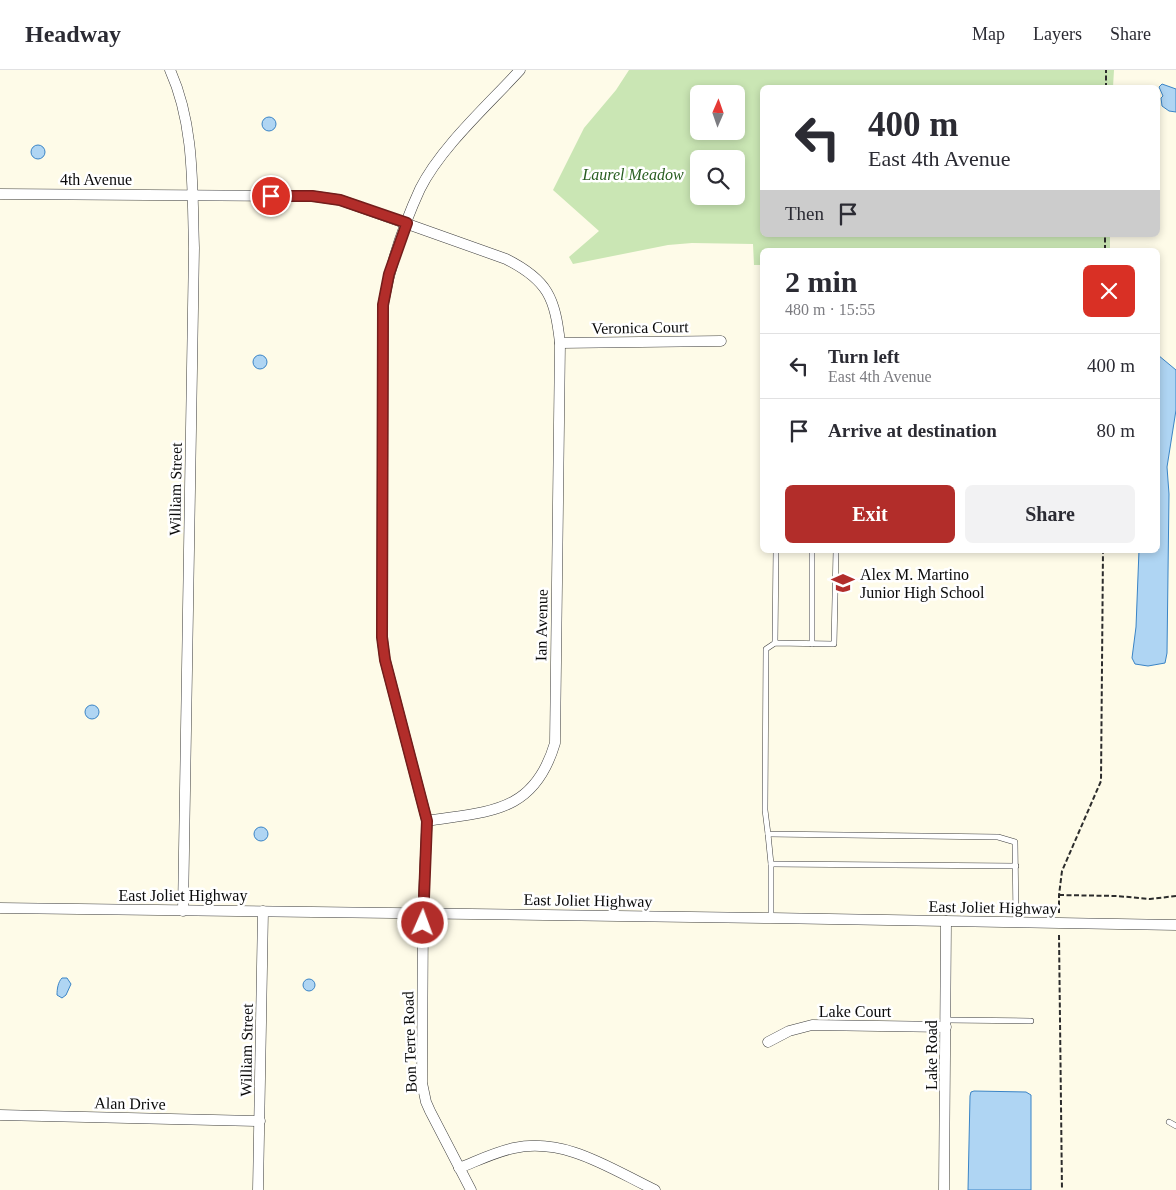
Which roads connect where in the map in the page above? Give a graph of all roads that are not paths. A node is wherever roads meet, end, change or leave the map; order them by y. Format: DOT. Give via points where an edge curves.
graph roads {
  1 [pos="170,70"];
  2 [pos="520,70"];
  3 [pos="0,194"];
  4 [pos="192,195"];
  5 [pos="407,223"];
  6 [pos="721,341"];
  7 [pos="560,343"];
  8 [pos="776,553"];
  9 [pos="812,553"];
  10 [pos="836,553"];
  11 [pos="774,643"];
  12 [pos="812,644"];
  13 [pos="427,821"];
  14 [pos="768,834"];
  15 [pos="771,864"];
  16 [pos="1016,866"];
  17 [pos="0,908"];
  18 [pos="183,911"];
  19 [pos="263,911"];
  20 [pos="423,913"];
  21 [pos="771,918"];
  22 [pos="946,921"];
  23 [pos="1016,922"];
  24 [pos="1176,925"];
  25 [pos="1031,1021"];
  26 [pos="946,1023"];
  27 [pos="768,1042"];
  28 [pos="0,1115"];
  29 [pos="260,1121"];
  30 [pos="1169,1122"];
  31 [pos="1176,1126"];
  32 [pos="459,1168"];
  33 [pos="258,1190"];
  34 [pos="470,1190"];
  35 [pos="655,1190"];
  36 [pos="944,1190"];
  1 -- 4 [label="street, William Street" via="185,114"];
  2 -- 5 [label="street, Bon Terre Road" via="437,164 421,189"];
  3 -- 4 [label="street, 4th Avenue"];
  4 -- 5 [label="street, 4th Avenue" via="312,196 340,200"];
  4 -- 18 [label="street, William Street" via="194,248"];
  5 -- 7 [label="street, Ian Avenue" via="525,268 548,294 557,314"];
  5 -- 13 [label="street, Bon Terre Road" via="389,274 383,305 382,637 385,660"];
  6 -- 7 [label="street, Veronica Court"];
  7 -- 13 [label="street, Ian Avenue" via="555,743 550,759 535,784 517,801 491,811"];
  8 -- 11 [label="lane"];
  9 -- 12 [label="lane"];
  10 -- 12 [label="lane" via="834,644"];
  11 -- 12 [label="lane"];
  11 -- 14 [label="lane" via="766,649 765,810"];
  13 -- 20 [label="street, Bon Terre Road"];
  14 -- 15 [label="lane"];
  14 -- 16 [label="lane" via="998,837 1015,842"];
  15 -- 16 [label="lane"];
  15 -- 21 [label="lane"];
  16 -- 23 [label="lane"];
  17 -- 18 [label="street, East Joliet Highway"];
  18 -- 19 [label="street, East Joliet Highway"];
  19 -- 20 [label="street, East Joliet Highway"];
  19 -- 29 [label="street, William Street"];
  20 -- 21 [label="street, East Joliet Highway"];
  20 -- 32 [label="street, Bon Terre Road" via="422,1083 426,1102"];
  21 -- 22 [label="street, East Joliet Highway"];
  22 -- 23 [label="street, East Joliet Highway"];
  22 -- 26 [label="street, Lake Road"];
  23 -- 24 [label="street, East Joliet Highway"];
  25 -- 26 [label="lane"];
  26 -- 27 [label="street, Lake Court" via="812,1025 789,1031"];
  26 -- 36 [label="street, Lake Road"];
  28 -- 29 [label="street, Alan Drive"];
  29 -- 33 [label="street, William Street"];
  30 -- 31 [label="lane"];
  32 -- 34 [label="street, Bon Terre Road"];
  32 -- 35 [label="street" via="513,1148 555,1148 584,1156"];
}
